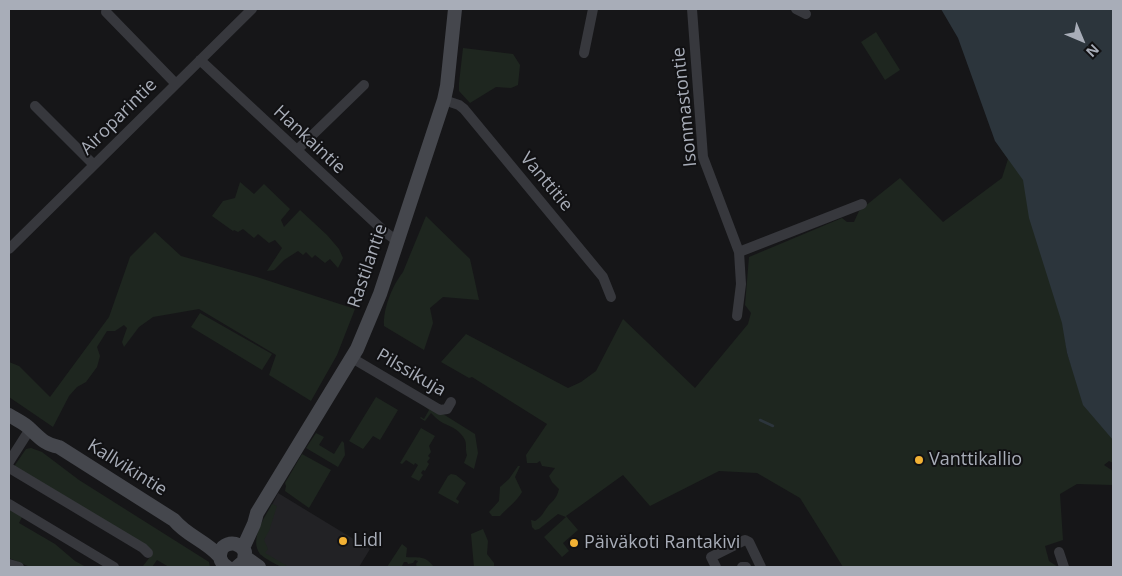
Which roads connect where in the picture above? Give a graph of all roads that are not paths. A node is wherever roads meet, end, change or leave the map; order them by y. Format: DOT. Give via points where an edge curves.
graph roads {
  1 [pos="252,9"];
  2 [pos="455,9"];
  3 [pos="593,9"];
  4 [pos="692,9"];
  5 [pos="796,9"];
  6 [pos="106,12"];
  7 [pos="806,14"];
  8 [pos="584,53"];
  9 [pos="200,60"];
  10 [pos="176,84"];
  11 [pos="364,85"];
  12 [pos="444,100"];
  13 [pos="35,106"];
  14 [pos="297,150"];
  15 [pos="94,165"];
  16 [pos="862,204"];
  17 [pos="397,241"];
  18 [pos="10,246"];
  19 [pos="739,252"];
  20 [pos="611,297"];
  21 [pos="737,316"];
  22 [pos="352,358"];
  23 [pos="451,402"];
  24 [pos="9,415"];
  25 [pos="30,429"];
  26 [pos="10,465"];
  27 [pos="9,504"];
  28 [pos="1059,552"];
  29 [pos="148,553"];
  30 [pos="231,557"];
  31 [pos="9,564"];
  32 [pos="19,567"];
  33 [pos="114,567"];
  34 [pos="259,567"];
  35 [pos="716,567"];
  36 [pos="742,567"];
  37 [pos="746,567"];
  38 [pos="762,567"];
  39 [pos="1064,567"];
  1 -- 9 [label="street, Airoparintie"];
  2 -- 12 [label="street, Rastilantie"];
  3 -- 8 [label="street"];
  4 -- 19 [label="street, Isonmastontie" via="703,157"];
  5 -- 7 [label="street"];
  6 -- 10 [label="street"];
  9 -- 10 [label="street, Airoparintie"];
  9 -- 14 [label="street, Hankaintie"];
  10 -- 15 [label="street, Airoparintie"];
  11 -- 14 [label="street"];
  12 -- 17 [label="street, Rastilantie"];
  12 -- 20 [label="street, Vanttitie" via="459,104 464,109 603,277"];
  13 -- 15 [label="street"];
  14 -- 17 [label="street, Hankaintie"];
  15 -- 18 [label="street, Airoparintie"];
  16 -- 19 [label="street"];
  17 -- 22 [label="street, Rastilantie" via="375,306"];
  19 -- 21 [label="street, Isonmastontie" via="741,284"];
  22 -- 23 [label="street, Pilssikuja" via="440,410 446,409"];
  22 -- 30 [label="street, Rastilantie" via="257,513 250,519"];
  24 -- 25 [label="street, Kallvikintie"];
  25 -- 26 [label="street"];
  25 -- 30 [label="street, Kallvikintie" via="50,446 59,447 174,520 182,530"];
  26 -- 29 [label="street"];
  27 -- 33 [label="street"];
  28 -- 39 [label="street"];
  30 -- 34 [label="street, Kallvikintie"];
  31 -- 32 [label="street"];
  35 -- 38 [label="street" via="711,557 745,540"];
  36 -- 37 [label="street"];
}
